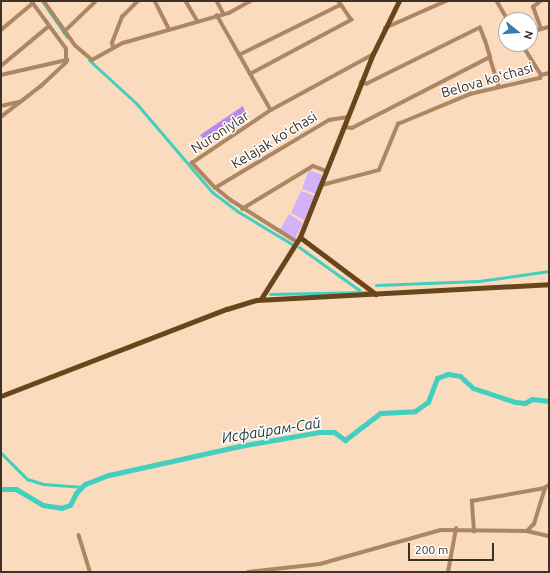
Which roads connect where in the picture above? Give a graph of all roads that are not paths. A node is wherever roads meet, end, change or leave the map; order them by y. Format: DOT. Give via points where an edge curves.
graph roads {
  1 [pos="44,1"];
  2 [pos="96,1"];
  3 [pos="138,1"];
  4 [pos="155,1"];
  5 [pos="186,1"];
  6 [pos="251,1"];
  7 [pos="399,1"];
  8 [pos="446,1"];
  9 [pos="497,1"];
  10 [pos="541,1"];
  11 [pos="32,2"];
  12 [pos="220,2"];
  13 [pos="339,3"];
  14 [pos="503,12"];
  15 [pos="224,14"];
  16 [pos="217,15"];
  17 [pos="197,20"];
  18 [pos="48,27"];
  19 [pos="549,27"];
  20 [pos="169,28"];
  21 [pos="385,28"];
  22 [pos="541,29"];
  23 [pos="1,30"];
  24 [pos="538,30"];
  25 [pos="64,32"];
  26 [pos="113,47"];
  27 [pos="527,52"];
  28 [pos="373,54"];
  29 [pos="239,55"];
  30 [pos="490,57"];
  31 [pos="66,60"];
  32 [pos="1,66"];
  33 [pos="549,73"];
  34 [pos="250,74"];
  35 [pos="1,75"];
  36 [pos="541,75"];
  37 [pos="361,83"];
  38 [pos="499,87"];
  39 [pos="19,102"];
  40 [pos="1,106"];
  41 [pos="271,110"];
  42 [pos="1,117"];
  43 [pos="348,117"];
  44 [pos="344,126"];
  45 [pos="327,171"];
  46 [pos="322,185"];
  47 [pos="215,188"];
  48 [pos="242,209"];
  49 [pos="300,237"];
  50 [pos="298,243"];
  51 [pos="549,284"];
  52 [pos="376,294"];
  53 [pos="261,299"];
  54 [pos="1,396"];
  55 [pos="549,485"];
  56 [pos="544,488"];
  57 [pos="456,529"];
  58 [pos="527,531"];
  59 [pos="474,532"];
  60 [pos="79,535"];
  61 [pos="549,536"];
  62 [pos="90,572"];
  63 [pos="248,572"];
  64 [pos="448,572"];
  1 -- 25 [label="street"];
  2 -- 25 [label="street"];
  3 -- 26 [label="street" via="122,17 112,43"];
  4 -- 20 [label="street"];
  5 -- 17 [label="street"];
  6 -- 15 [label="street"];
  7 -- 21 [label="main road"];
  8 -- 21 [label="street"];
  9 -- 14 [label="street"];
  10 -- 22 [label="street" via="533,7"];
  11 -- 18 [label="street"];
  11 -- 23 [label="street"];
  12 -- 15 [label="street"];
  13 -- 29 [label="street"];
  13 -- 34 [label="street" via="351,20"];
  15 -- 16 [label="street"];
  16 -- 17 [label="street"];
  16 -- 29 [label="street"];
  17 -- 20 [label="street"];
  18 -- 31 [label="street" via="66,49"];
  18 -- 32 [label="street"];
  19 -- 22 [label="street"];
  20 -- 26 [label="street"];
  21 -- 28 [label="main road"];
  22 -- 24 [label="street"];
  25 -- 26 [label="street" via="79,50 92,60"];
  27 -- 36 [label="street"];
  28 -- 37 [label="main road"];
  28 -- 41 [label="street, Nuroniylar"];
  29 -- 34 [label="street"];
  30 -- 37 [label="street" via="480,28 366,84"];
  30 -- 38 [label="street"];
  30 -- 44 [label="street" via="352,128"];
  31 -- 35 [label="street"];
  31 -- 39 [label="street" via="62,69"];
  33 -- 36 [label="street, Belova koʻchasi"];
  34 -- 41 [label="street"];
  36 -- 38 [label="street, Belova koʻchasi" via="540,78"];
  37 -- 43 [label="main road"];
  38 -- 46 [label="street, Belova koʻchasi" via="439,105 398,124 379,170"];
  39 -- 40 [label="street"];
  39 -- 42 [label="street"];
  41 -- 47 [label="street, Nuroniylar" via="192,163"];
  43 -- 44 [label="main road"];
  43 -- 47 [label="street, Kelajak koʻchasi" via="329,120"];
  44 -- 45 [label="main road"];
  45 -- 46 [label="main road"];
  45 -- 48 [label="street" via="313,166"];
  46 -- 49 [label="main road"];
  47 -- 48 [label="street, Nuroniylar"];
  48 -- 50 [label="street, Nuroniylar"];
  49 -- 50 [label="main road"];
  49 -- 52 [label="main road"];
  50 -- 53 [label="main road"];
  51 -- 52 [label="main road"];
  52 -- 53 [label="main road"];
  53 -- 54 [label="main road" via="227,309"];
  55 -- 56 [label="street"];
  56 -- 58 [label="street" via="534,524"];
  56 -- 59 [label="street" via="472,501"];
  57 -- 59 [label="street"];
  57 -- 63 [label="street" via="421,534 393,545 320,564"];
  57 -- 64 [label="street"];
  58 -- 59 [label="street"];
  58 -- 61 [label="street"];
  60 -- 62 [label="street"];
}
